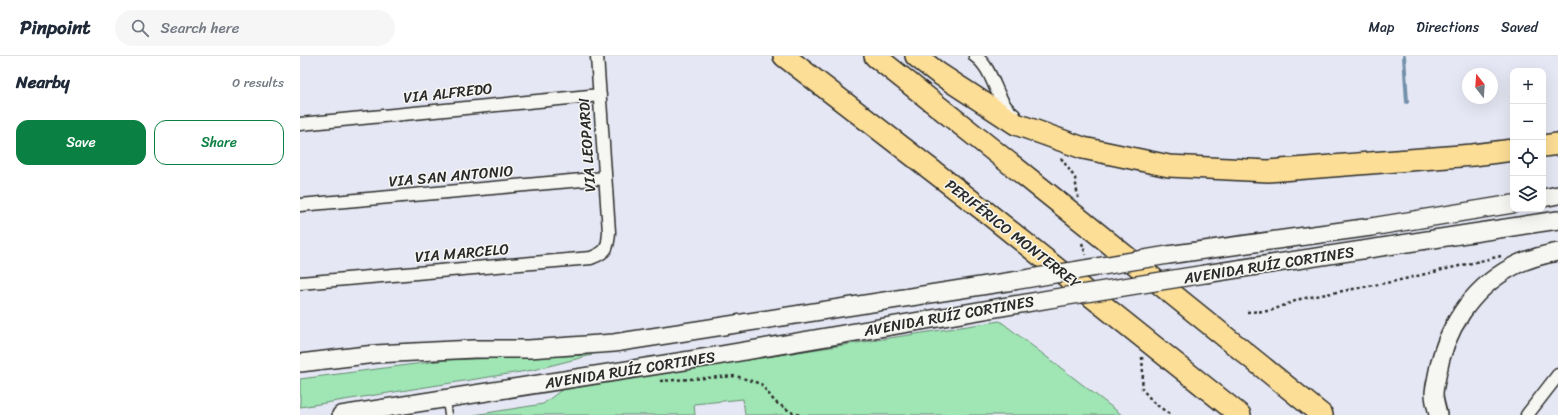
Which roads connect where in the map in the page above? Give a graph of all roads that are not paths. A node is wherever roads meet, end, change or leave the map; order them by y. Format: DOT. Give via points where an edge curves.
graph roads {
  1 [pos="597,56"];
  2 [pos="784,56"];
  3 [pos="874,56"];
  4 [pos="916,56"];
  5 [pos="974,56"];
  6 [pos="600,95"];
  7 [pos="300,124"];
  8 [pos="1558,144"];
  9 [pos="1546,146"];
  10 [pos="1558,148"];
  11 [pos="1546,150"];
  12 [pos="1510,151"];
  13 [pos="1473,155"];
  14 [pos="605,178"];
  15 [pos="1558,195"];
  16 [pos="1546,197"];
  17 [pos="300,205"];
  18 [pos="1507,205"];
  19 [pos="1558,220"];
  20 [pos="609,232"];
  21 [pos="1558,252"];
  22 [pos="300,283"];
  23 [pos="300,363"];
  24 [pos="1558,375"];
  25 [pos="447,407"];
  26 [pos="341,415"];
  27 [pos="1240,415"];
  28 [pos="1322,415"];
  29 [pos="1438,415"];
  30 [pos="1527,415"];
  1 -- 6 [label="street, VIA LEOPARDI"];
  2 -- 27 [label="highway, PERIFÉRICO MONTERREY" via="992,216"];
  3 -- 28 [label="highway" via="1082,220"];
  4 -- 13 [label="highway" via="1016,124 1083,148 1169,166 1268,171"];
  5 -- 13 [label="street" via="980,60 990,75 1012,115 1102,149 1207,167"];
  6 -- 7 [label="street, VIA ALFREDO"];
  6 -- 14 [label="street, VIA LEOPARDI"];
  8 -- 9 [label="highway"];
  10 -- 11 [label="street"];
  12 -- 13 [label="highway"];
  14 -- 17 [label="street, VIA SAN ANTONIO"];
  14 -- 20 [label="street, VIA LEOPARDI"];
  15 -- 16 [label="main road"];
  18 -- 23 [label="main road, AVENIDA RUÍZ CORTINES, bridge" via="1168,255 614,343 529,349 375,354"];
  19 -- 25 [label="main road, AVENIDA RUÍZ CORTINES, bridge" via="1055,298 716,356"];
  20 -- 22 [label="street, VIA MARCELO" via="608,246 604,252 591,258"];
  21 -- 29 [label="main road" via="1512,266 1487,283 1462,310 1440,362 1434,395"];
  24 -- 30 [label="street"];
  25 -- 26 [label="main road, AVENIDA RUÍZ CORTINES"];
}
